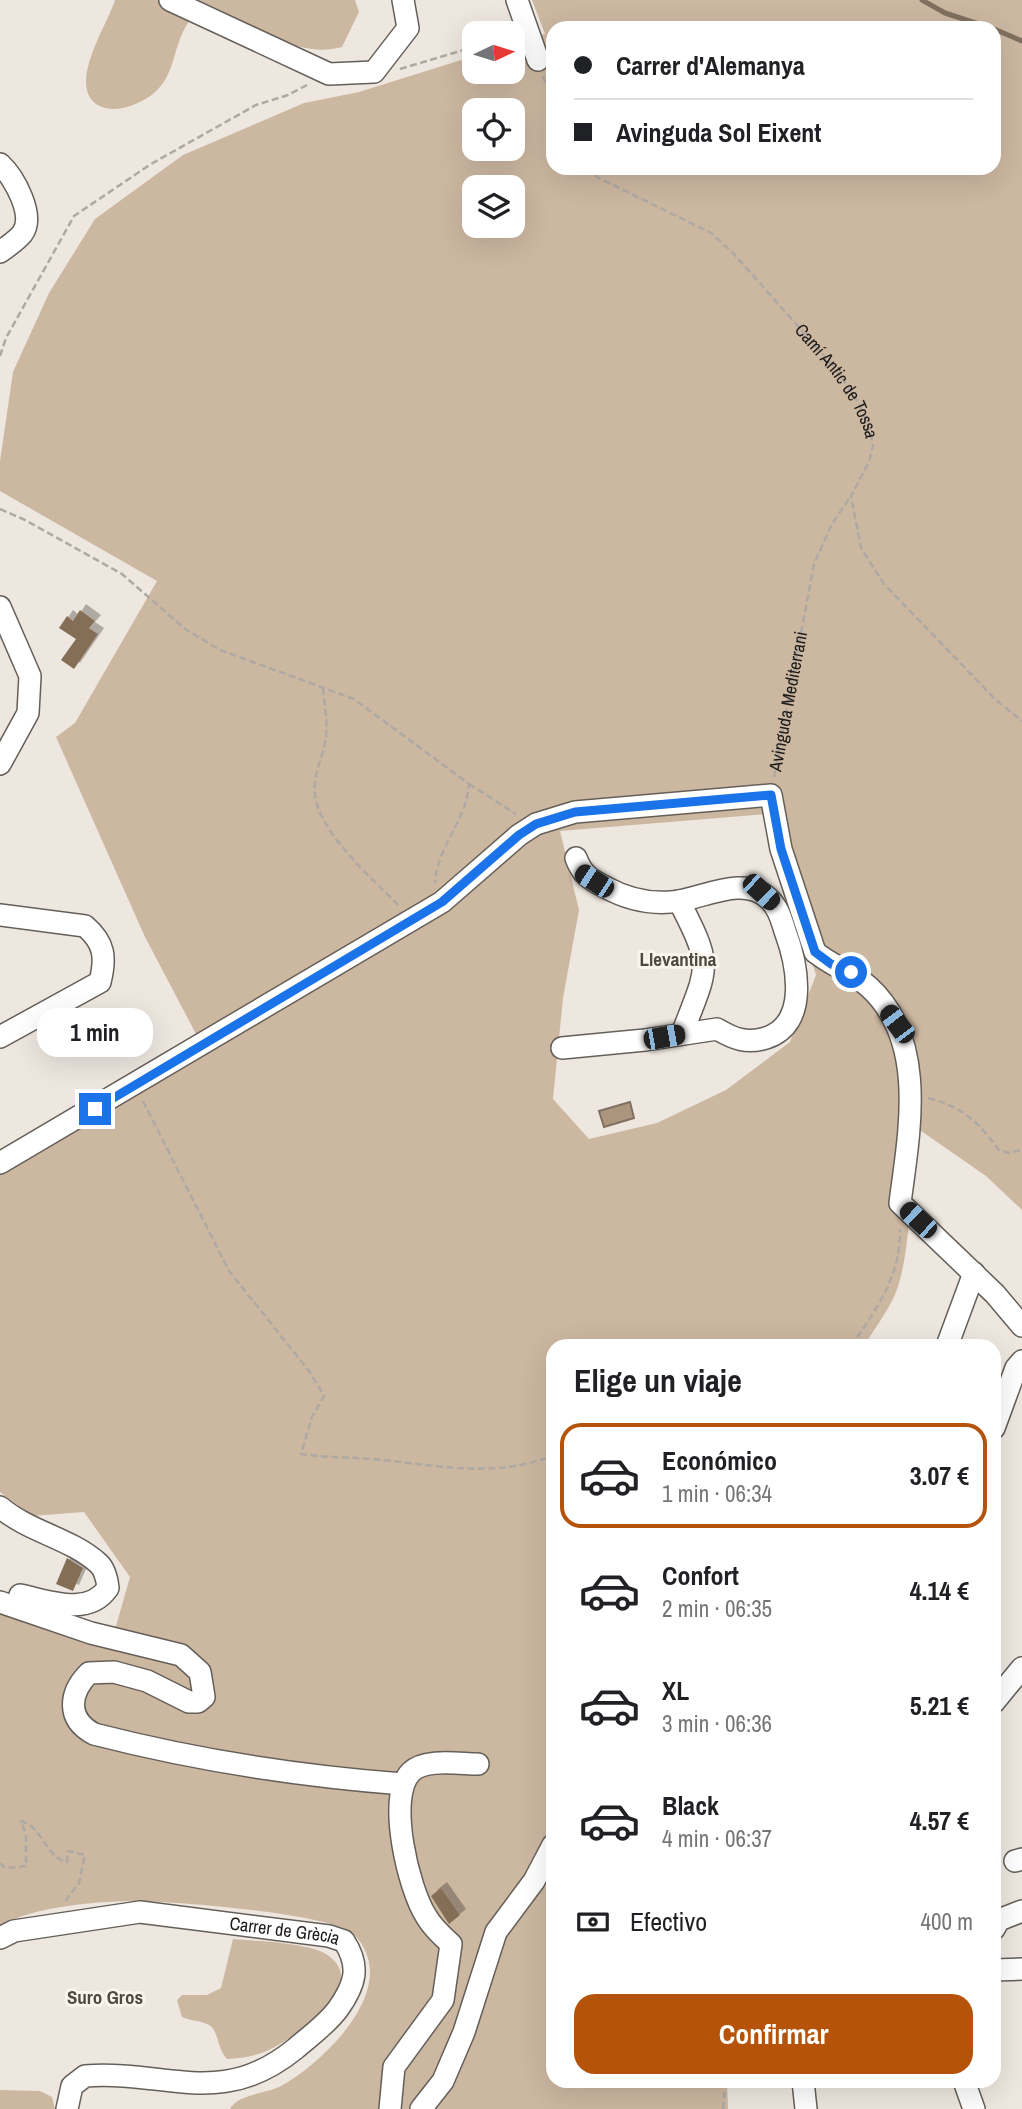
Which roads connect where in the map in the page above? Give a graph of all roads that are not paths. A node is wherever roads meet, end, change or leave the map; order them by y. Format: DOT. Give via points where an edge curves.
graph roads {
  1 [pos="170,0"];
  2 [pos="403,0"];
  3 [pos="517,0"];
  4 [pos="538,60"];
  5 [pos="0,164"];
  6 [pos="0,252"];
  7 [pos="0,607"];
  8 [pos="0,764"];
  9 [pos="576,858"];
  10 [pos="679,901"];
  11 [pos="0,915"];
  12 [pos="805,956"];
  13 [pos="682,1034"];
  14 [pos="0,1037"];
  15 [pos="562,1048"];
  16 [pos="0,1163"];
  17 [pos="974,1273"];
  18 [pos="1022,1326"];
  19 [pos="950,1339"];
  20 [pos="1022,1361"];
  21 [pos="1001,1409"];
  22 [pos="0,1507"];
  23 [pos="0,1594"];
  24 [pos="0,1602"];
  25 [pos="1022,1668"];
  26 [pos="1001,1694"];
  27 [pos="478,1764"];
  28 [pos="403,1784"];
  29 [pos="546,1858"];
  30 [pos="1022,1911"];
  31 [pos="1001,1919"];
  32 [pos="0,1938"];
  33 [pos="1001,1967"];
  34 [pos="1022,1969"];
  35 [pos="804,2088"];
  36 [pos="966,2088"];
  37 [pos="67,2109"];
  38 [pos="390,2109"];
  39 [pos="421,2109"];
  40 [pos="806,2109"];
  41 [pos="974,2109"];
  1 -- 2 [label="street" via="329,74 374,72 408,28"];
  3 -- 4 [label="street"];
  5 -- 6 [label="street" via="17,187 26,220 23,233"];
  7 -- 8 [label="street" via="30,676 28,713"];
  9 -- 10 [label="street" via="582,873 621,895"];
  10 -- 12 [label="street" via="736,888 761,892 776,906"];
  10 -- 13 [label="street" via="703,948 706,970"];
  11 -- 14 [label="street" via="85,926 102,946 105,962 100,982"];
  12 -- 13 [label="street" via="792,1015 780,1033 736,1041 717,1028"];
  12 -- 16 [label="street, Avinguda Mediterrani" via="771,795 575,812 531,827 442,902 411,922"];
  12 -- 17 [label="street" via="851,972 871,989 897,1024 909,1068 910,1123 900,1203"];
  13 -- 15 [label="street"];
  17 -- 18 [label="street"];
  17 -- 19 [label="street"];
  20 -- 21 [label="street"];
  22 -- 23 [label="street" via="17,1522 98,1563 108,1588 100,1599 83,1605"];
  24 -- 28 [label="street" via="91,1633 181,1655 200,1672 204,1697 198,1702 114,1672 89,1673 72,1699 79,1722 94,1734 254,1767"];
  25 -- 26 [label="street"];
  27 -- 28 [label="street" via="428,1765 412,1771"];
  28 -- 38 [label="street" via="403,1848 409,1873 426,1918 451,1944 443,2000 394,2067"];
  29 -- 39 [label="street" via="496,1932 464,2032 443,2081"];
  30 -- 31 [label="street"];
  32 -- 37 [label="street, Carrer de Grècia" via="14,1931 140,1912 344,1941 354,1956 351,1990 329,2021 278,2064 245,2080 220,2085 85,2076 72,2087"];
  33 -- 34 [label="street"];
  35 -- 40 [label="street"];
  36 -- 41 [label="street"];
}
